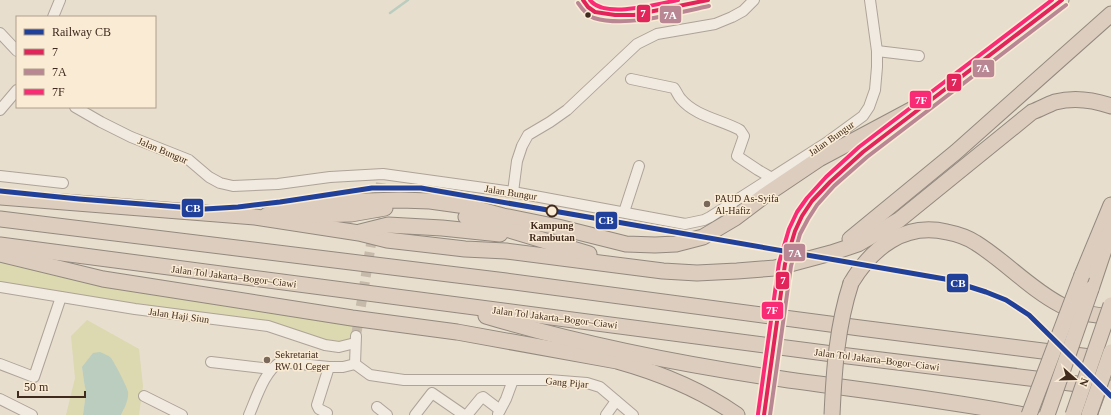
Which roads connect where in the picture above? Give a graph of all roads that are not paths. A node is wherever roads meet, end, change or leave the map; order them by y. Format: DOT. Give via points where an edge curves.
graph roads {
  1 [pos="60,0"];
  2 [pos="754,0"];
  3 [pos="870,0"];
  4 [pos="1062,0"];
  5 [pos="1111,14"];
  6 [pos="53,16"];
  7 [pos="0,33"];
  8 [pos="16,50"];
  9 [pos="877,50"];
  10 [pos="919,56"];
  11 [pos="630,79"];
  12 [pos="16,91"];
  13 [pos="937,96"];
  14 [pos="1111,106"];
  15 [pos="1,107"];
  16 [pos="77,108"];
  17 [pos="639,166"];
  18 [pos="0,176"];
  19 [pos="772,178"];
  20 [pos="63,183"];
  21 [pos="513,192"];
  22 [pos="0,197"];
  23 [pos="1111,205"];
  24 [pos="624,212"];
  25 [pos="255,218"];
  26 [pos="0,219"];
  27 [pos="275,220"];
  28 [pos="1111,228"];
  29 [pos="358,232"];
  30 [pos="539,238"];
  31 [pos="0,245"];
  32 [pos="831,253"];
  33 [pos="0,254"];
  34 [pos="624,266"];
  35 [pos="0,287"];
  36 [pos="61,297"];
  37 [pos="443,303"];
  38 [pos="1111,305"];
  39 [pos="1111,317"];
  40 [pos="1111,352"];
  41 [pos="1111,360"];
  42 [pos="211,362"];
  43 [pos="0,364"];
  44 [pos="355,364"];
  45 [pos="329,367"];
  46 [pos="271,370"];
  47 [pos="513,380"];
  48 [pos="1111,388"];
  49 [pos="144,396"];
  50 [pos="1111,398"];
  51 [pos="0,399"];
  52 [pos="616,401"];
  53 [pos="377,407"];
  54 [pos="327,413"];
  55 [pos="498,414"];
  56 [pos="32,415"];
  57 [pos="182,415"];
  58 [pos="250,415"];
  59 [pos="387,415"];
  60 [pos="415,415"];
  61 [pos="464,415"];
  62 [pos="467,415"];
  63 [pos="606,415"];
  64 [pos="634,415"];
  65 [pos="737,415"];
  66 [pos="764,415"];
  67 [pos="832,415"];
  68 [pos="1024,415"];
  69 [pos="1030,415"];
  70 [pos="1047,415"];
  71 [pos="1074,415"];
  72 [pos="1089,415"];
  73 [pos="1105,415"];
  1 -- 6 [label="street"];
  2 -- 21 [label="street" via="743,11 715,24 657,34 636,44 566,110 528,135 517,161"];
  3 -- 9 [label="street, Jalan Bungur"];
  4 -- 13 [label="main road"];
  5 -- 32 [label="highway" via="927,177"];
  7 -- 8 [label="street"];
  9 -- 10 [label="street"];
  9 -- 19 [label="street, Jalan Bungur" via="875,90 869,107 862,116"];
  11 -- 19 [label="street" via="674,88 681,99 702,114 740,130 744,136 737,156"];
  12 -- 15 [label="street"];
  13 -- 25 [label="highway" via="819,159 735,218 703,237 676,244 626,244 466,206 430,201 335,202"];
  13 -- 66 [label="main road, bridge" via="863,152 813,200 801,219 790,243 782,275"];
  14 -- 32 [label="highway" via="1076,100 1056,102 1032,112 899,220 858,244"];
  16 -- 21 [label="street, Jalan Bungur" via="131,137 189,160 209,177 233,186 278,184 330,177 382,179"];
  17 -- 24 [label="street"];
  18 -- 20 [label="street"];
  19 -- 24 [label="street, Jalan Bungur" via="702,221 683,224"];
  21 -- 24 [label="street, Jalan Bungur"];
  22 -- 25 [label="highway"];
  23 -- 69 [label="highway, bridge"];
  25 -- 27 [label="highway"];
  26 -- 41 [label="highway" via="506,281"];
  27 -- 29 [label="highway"];
  27 -- 30 [label="highway" via="309,214 351,214 390,207 428,209 461,215"];
  28 -- 70 [label="highway, bridge"];
  29 -- 30 [label="highway" via="388,225"];
  29 -- 34 [label="highway" via="387,240 506,251"];
  30 -- 34 [label="highway"];
  31 -- 37 [label="highway, Jalan Tol Jakarta–Bogor–Ciawi"];
  32 -- 34 [label="highway" via="775,268 737,271 696,273"];
  33 -- 65 [label="highway" via="103,279 457,332 617,361 681,383"];
  35 -- 36 [label="street, Jalan Haji Siun"];
  36 -- 43 [label="street" via="34,377"];
  36 -- 44 [label="street, Jalan Haji Siun" via="268,326 325,345 339,347 355,340"];
  37 -- 48 [label="highway, Jalan Tol Jakarta–Bogor–Ciawi"];
  37 -- 68 [label="highway" via="532,330 662,359 760,376 967,404"];
  38 -- 71 [label="highway, bridge"];
  39 -- 67 [label="highway, bridge" via="1062,306 1045,296 974,241 937,230 910,233 884,245 865,263 851,283 840,322"];
  40 -- 72 [label="highway, bridge"];
  42 -- 46 [label="street"];
  44 -- 45 [label="street"];
  44 -- 47 [label="street, Gang Pijar" via="370,375 404,380"];
  45 -- 46 [label="street" via="281,362"];
  45 -- 54 [label="street" via="317,407"];
  46 -- 58 [label="street"];
  47 -- 52 [label="street, Gang Pijar" via="587,383 600,387"];
  47 -- 55 [label="street"];
  49 -- 57 [label="street"];
  50 -- 73 [label="main road"];
  51 -- 56 [label="street"];
  52 -- 63 [label="street"];
  52 -- 64 [label="street, Gang Pijar"];
  53 -- 59 [label="street"];
  55 -- 62 [label="street" via="483,397"];
  60 -- 61 [label="street" via="432,393"];
}
